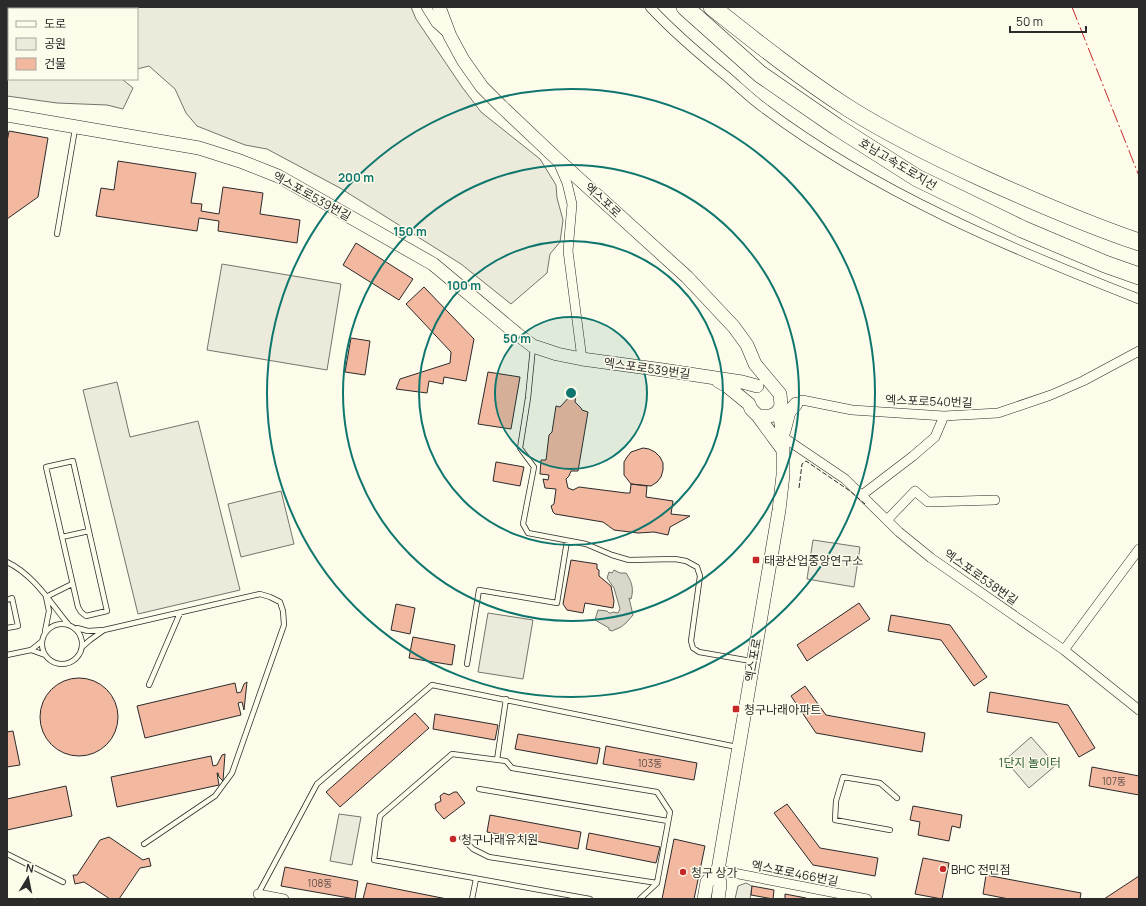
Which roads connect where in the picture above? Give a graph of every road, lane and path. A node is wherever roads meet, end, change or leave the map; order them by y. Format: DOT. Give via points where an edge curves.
graph roads {
  1 [pos="426,7"];
  2 [pos="439,7"];
  3 [pos="650,7"];
  4 [pos="685,7"];
  5 [pos="712,7"];
  6 [pos="450,36"];
  7 [pos="7,115"];
  8 [pos="76,127"];
  9 [pos="557,159"];
  10 [pos="57,234"];
  11 [pos="1139,242"];
  12 [pos="1139,276"];
  13 [pos="1139,299"];
  14 [pos="533,346"];
  15 [pos="1139,351"];
  16 [pos="582,359"];
  17 [pos="755,367"];
  18 [pos="711,378"];
  19 [pos="736,382"];
  20 [pos="758,386"];
  21 [pos="775,388"];
  22 [pos="799,402"];
  23 [pos="749,404"];
  24 [pos="780,407"];
  25 [pos="758,416"];
  26 [pos="944,416"];
  27 [pos="768,429"];
  28 [pos="783,436"];
  29 [pos="783,450"];
  30 [pos="862,496"];
  31 [pos="995,500"];
  32 [pos="886,520"];
  33 [pos="89,531"];
  34 [pos="62,537"];
  35 [pos="566,541"];
  36 [pos="1139,549"];
  37 [pos="7,562"];
  38 [pos="72,584"];
  39 [pos="46,597"];
  40 [pos="7,600"];
  41 [pos="180,613"];
  42 [pos="71,626"];
  43 [pos="7,628"];
  44 [pos="104,630"];
  45 [pos="44,633"];
  46 [pos="41,642"];
  47 [pos="82,647"];
  48 [pos="31,650"];
  49 [pos="1064,650"];
  50 [pos="7,655"];
  51 [pos="44,655"];
  52 [pos="753,662"];
  53 [pos="467,664"];
  54 [pos="149,685"];
  55 [pos="506,699"];
  56 [pos="1139,710"];
  57 [pos="738,747"];
  58 [pos="497,760"];
  59 [pos="480,789"];
  60 [pos="897,798"];
  61 [pos="668,821"];
  62 [pos="890,830"];
  63 [pos="462,838"];
  64 [pos="144,844"];
  65 [pos="7,854"];
  66 [pos="718,870"];
  67 [pos="476,878"];
  68 [pos="62,882"];
  69 [pos="657,883"];
  70 [pos="258,894"];
  71 [pos="284,899"];
  72 [pos="472,899"];
  73 [pos="590,899"];
  74 [pos="640,899"];
  75 [pos="704,899"];
  76 [pos="718,899"];
  77 [pos="867,899"];
  1 -- 6 [label="street, 엑스포로" via="436,23"];
  2 -- 6 [label="main road, 엑스포로"];
  3 -- 13 [label="street" via="673,32 764,109 821,148 960,224"];
  4 -- 12 [label="highway, 호남고속도로지선" via="760,74 917,178 1022,229"];
  5 -- 11 [label="highway, 호남고속도로지선" via="773,56 849,108 929,153 1034,202"];
  6 -- 9 [label="main road, 엑스포로" via="482,87"];
  7 -- 8 [label="main road, 엑스포로539번길"];
  8 -- 10 [label="lane"];
  8 -- 14 [label="main road, 엑스포로539번길" via="199,148 278,176 433,264"];
  9 -- 16 [label="street" via="572,204 568,252"];
  9 -- 17 [label="main road, 엑스포로" via="687,277 734,327 747,345"];
  14 -- 16 [label="main road, 엑스포로539번길"];
  14 -- 35 [label="lane" via="520,448 534,467 523,524 528,533"];
  15 -- 26 [label="street, 엑스포로540번길" via="1045,398 998,413"];
  16 -- 18 [label="main road, 엑스포로539번길"];
  17 -- 19 [label="main road" via="744,380"];
  17 -- 20 [label="main road"];
  17 -- 21 [label="main road"];
  18 -- 19 [label="main road, 엑스포로539번길"];
  18 -- 23 [label="main road" via="727,386"];
  19 -- 20 [label="main road, 엑스포로539번길"];
  20 -- 21 [label="main road" via="768,384"];
  20 -- 23 [label="main road" via="750,394"];
  21 -- 22 [label="main road"];
  21 -- 24 [label="main road" via="781,399"];
  22 -- 24 [label="main road"];
  22 -- 26 [label="street, 엑스포로540번길" via="852,410"];
  22 -- 28 [label="main road" via="789,412"];
  23 -- 25 [label="main road" via="750,409"];
  24 -- 25 [label="main road" via="775,414"];
  24 -- 28 [label="main road"];
  25 -- 27 [label="main road"];
  26 -- 30 [label="street" via="935,437"];
  27 -- 28 [label="main road"];
  27 -- 29 [label="main road"];
  28 -- 29 [label="main road, 엑스포로"];
  28 -- 30 [label="street, 엑스포로538번길" via="845,479"];
  29 -- 52 [label="main road, 엑스포로" via="784,475"];
  30 -- 32 [label="street, 엑스포로538번길"];
  31 -- 32 [label="street" via="928,502 915,491"];
  32 -- 49 [label="street, 엑스포로538번길" via="931,558"];
  33 -- 34 [label="lane"];
  33 -- 34 [label="lane" via="73,461 46,467"];
  33 -- 38 [label="lane" via="107,611 86,616 78,608"];
  34 -- 38 [label="lane"];
  35 -- 52 [label="lane" via="586,544 612,556 629,560 675,559 697,567 700,576 691,641 693,648 699,652"];
  35 -- 53 [label="lane" via="557,603 479,590"];
  36 -- 49 [label="street"];
  37 -- 39 [label="lane" via="25,573"];
  38 -- 39 [label="lane"];
  39 -- 42 [label="lane"];
  39 -- 45 [label="lane" via="49,611"];
  40 -- 43 [label="lane" via="12,598 18,626"];
  41 -- 44 [label="lane"];
  41 -- 54 [label="lane"];
  41 -- 64 [label="lane" via="260,594 280,602 284,625 232,774 215,796"];
  42 -- 44 [label="lane" via="88,631"];
  42 -- 45 [label="lane" via="55,624"];
  42 -- 47 [label="lane" via="79,633"];
  44 -- 47 [label="lane"];
  45 -- 46 [label="lane"];
  46 -- 48 [label="lane"];
  46 -- 51 [label="lane"];
  47 -- 51 [label="lane" via="75,660 66,664 56,664"];
  48 -- 50 [label="lane"];
  48 -- 51 [label="lane"];
  49 -- 56 [label="street, 엑스포로538번길"];
  52 -- 57 [label="main road, 엑스포로"];
  55 -- 57 [label="lane"];
  55 -- 58 [label="lane"];
  55 -- 70 [label="lane" via="432,685 317,784"];
  57 -- 66 [label="main road, 엑스포로"];
  58 -- 61 [label="lane" via="506,761 512,768 657,792 670,812"];
  58 -- 67 [label="lane" via="452,754 380,816 374,860"];
  59 -- 61 [label="lane"];
  60 -- 62 [label="lane" via="880,783 843,777 836,801 835,820"];
  61 -- 69 [label="lane"];
  63 -- 69 [label="lane" via="473,849 490,857"];
  65 -- 68 [label="lane"];
  66 -- 75 [label="main road, 엑스포로" via="707,882"];
  66 -- 76 [label="main road, 엑스포로"];
  66 -- 77 [label="street, 엑스포로466번길"];
  67 -- 72 [label="lane"];
  67 -- 73 [label="lane"];
  69 -- 74 [label="lane"];
  70 -- 71 [label="street"];
}
